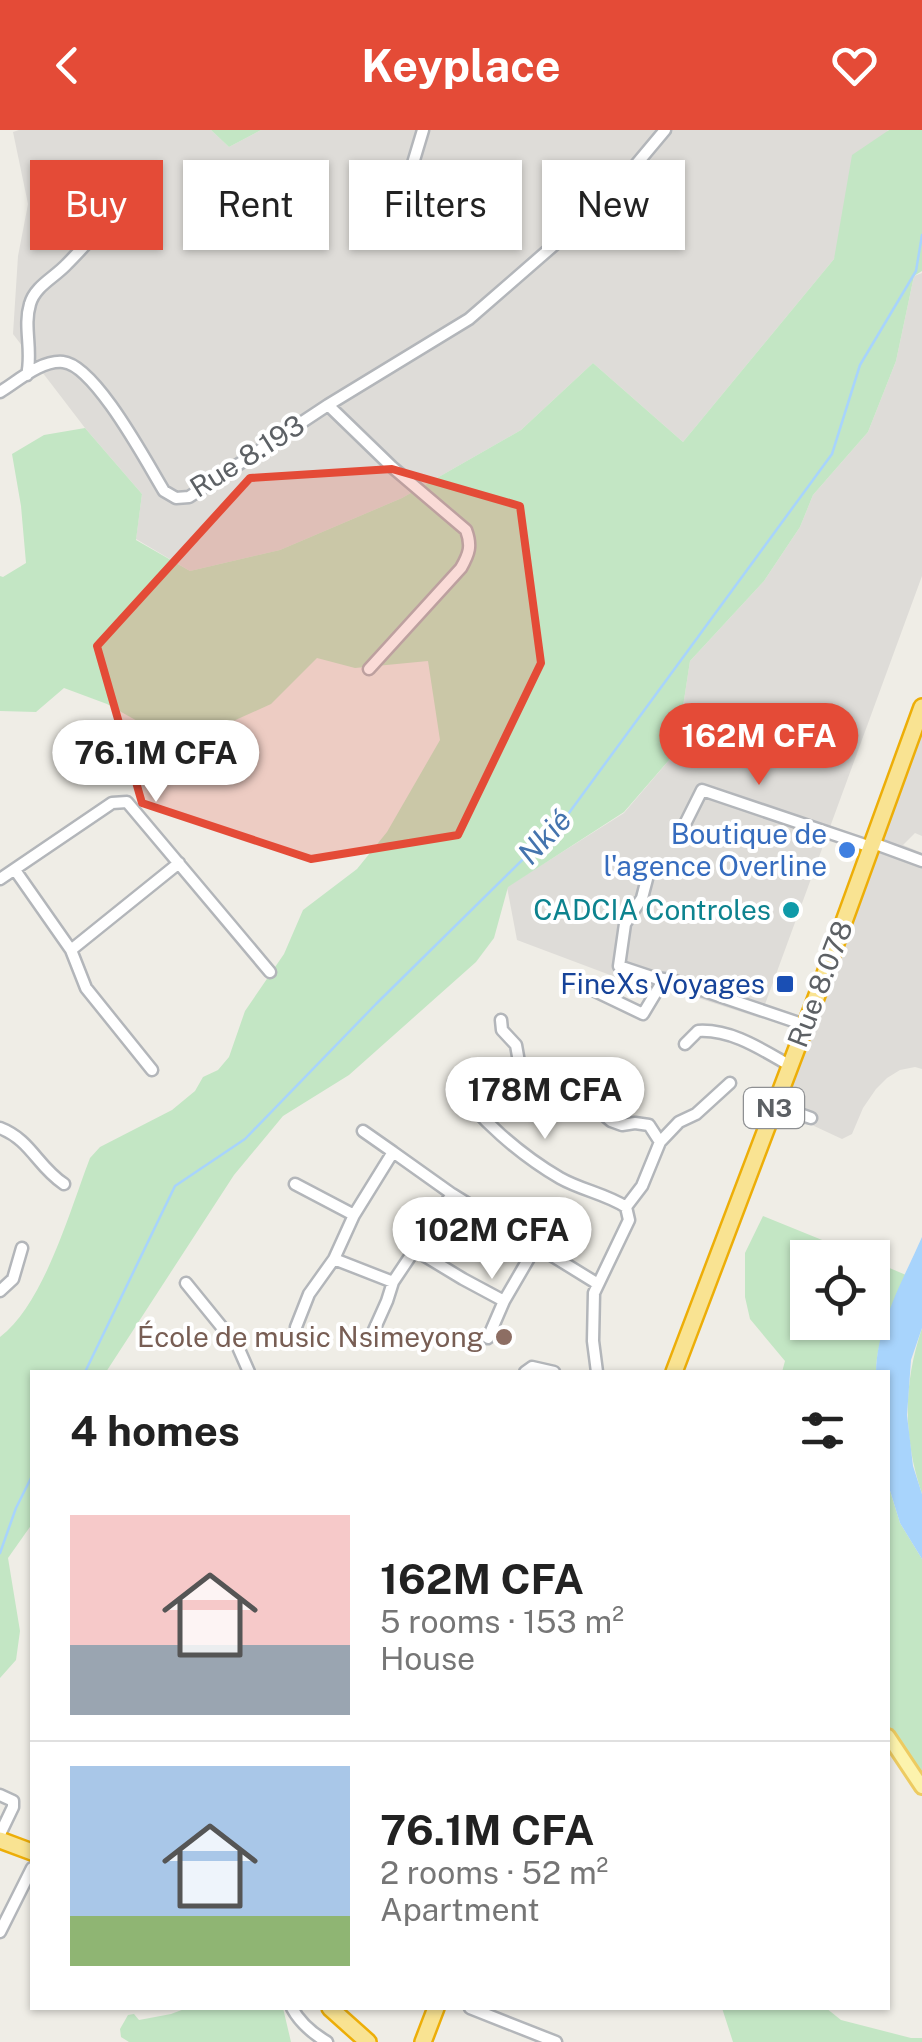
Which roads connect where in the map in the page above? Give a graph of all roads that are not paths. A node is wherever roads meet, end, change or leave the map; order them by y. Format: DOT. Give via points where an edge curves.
graph roads {
  1 [pos="423,130"];
  2 [pos="665,130"];
  3 [pos="414,160"];
  4 [pos="81,250"];
  5 [pos="26,376"];
  6 [pos="0,392"];
  7 [pos="328,405"];
  8 [pos="369,669"];
  9 [pos="922,707"];
  10 [pos="683,828"];
  11 [pos="872,845"];
  12 [pos="922,861"];
  13 [pos="179,863"];
  14 [pos="14,870"];
  15 [pos="648,875"];
  16 [pos="0,880"];
  17 [pos="71,950"];
  18 [pos="270,972"];
  19 [pos="570,979"];
  20 [pos="664,979"];
  21 [pos="501,1020"];
  22 [pos="804,1025"];
  23 [pos="685,1044"];
  24 [pos="789,1065"];
  25 [pos="152,1070"];
  26 [pos="454,1082"];
  27 [pos="730,1083"];
  28 [pos="775,1105"];
  29 [pos="811,1118"];
  30 [pos="0,1128"];
  31 [pos="363,1130"];
  32 [pos="660,1142"];
  33 [pos="393,1152"];
  34 [pos="64,1184"];
  35 [pos="295,1184"];
  36 [pos="452,1194"];
  37 [pos="626,1207"];
  38 [pos="354,1215"];
  39 [pos="536,1246"];
  40 [pos="22,1248"];
  41 [pos="416,1250"];
  42 [pos="334,1260"];
  43 [pos="393,1282"];
  44 [pos="186,1283"];
  45 [pos="598,1284"];
  46 [pos="0,1291"];
  47 [pos="504,1301"];
  48 [pos="296,1327"];
  49 [pos="488,1338"];
  50 [pos="370,1339"];
  51 [pos="248,1370"];
  52 [pos="597,1370"];
  53 [pos="675,1370"];
  54 [pos="890,1739"];
  55 [pos="922,1786"];
  56 [pos="0,1795"];
  57 [pos="0,1837"];
  58 [pos="30,1851"];
  59 [pos="30,1872"];
  60 [pos="0,1932"];
  61 [pos="293,2010"];
  62 [pos="332,2010"];
  63 [pos="435,2010"];
  64 [pos="475,2010"];
  65 [pos="327,2042"];
  66 [pos="368,2042"];
  67 [pos="422,2042"];
  68 [pos="556,2042"];
  1 -- 3 [label="street"];
  2 -- 7 [label="street" via="592,212 469,319"];
  4 -- 5 [label="street" via="31,299"];
  5 -- 6 [label="street, Rue 8.193"];
  5 -- 7 [label="street, Rue 8.193" via="43,365 79,368 108,400 164,491 176,498 189,497"];
  7 -- 8 [label="street" via="466,530 470,542 461,568"];
  9 -- 11 [label="highway, Rue 8.078 / N3"];
  10 -- 11 [label="street" via="702,790"];
  11 -- 12 [label="street"];
  11 -- 22 [label="highway, Rue 8.078 / N3"];
  13 -- 14 [label="street" via="127,802 119,801"];
  13 -- 17 [label="street"];
  13 -- 18 [label="street"];
  14 -- 16 [label="street"];
  14 -- 17 [label="street"];
  15 -- 20 [label="street" via="626,924 619,966"];
  17 -- 25 [label="street" via="86,988"];
  19 -- 20 [label="street" via="643,1014"];
  20 -- 22 [label="street"];
  21 -- 32 [label="street" via="518,1062 611,1121 649,1126"];
  22 -- 24 [label="highway, Rue 8.078 / N3"];
  23 -- 24 [label="street" via="698,1030 716,1031"];
  24 -- 28 [label="highway, Rue 8.078 / N3"];
  26 -- 37 [label="street" via="490,1124 558,1177"];
  27 -- 32 [label="street"];
  28 -- 29 [label="street"];
  28 -- 53 [label="highway, Rue 8.078 / N3"];
  30 -- 34 [label="street" via="18,1136"];
  31 -- 33 [label="street"];
  32 -- 37 [label="street"];
  33 -- 36 [label="street"];
  33 -- 38 [label="street"];
  35 -- 38 [label="street"];
  36 -- 39 [label="street"];
  36 -- 41 [label="street"];
  37 -- 45 [label="street" via="629,1220"];
  38 -- 42 [label="street"];
  39 -- 45 [label="street"];
  39 -- 47 [label="street"];
  40 -- 46 [label="street" via="13,1279"];
  41 -- 43 [label="street"];
  41 -- 47 [label="street"];
  42 -- 43 [label="street"];
  42 -- 48 [label="street"];
  43 -- 50 [label="street"];
  44 -- 51 [label="street" via="238,1347"];
  45 -- 52 [label="street" via="592,1316"];
  47 -- 49 [label="street"];
  54 -- 55 [label="main road"];
  56 -- 57 [label="street" via="13,1801"];
  57 -- 58 [label="highway"];
  59 -- 60 [label="street"];
  61 -- 65 [label="street"];
  62 -- 66 [label="highway"];
  63 -- 67 [label="highway"];
  64 -- 68 [label="street"];
}
